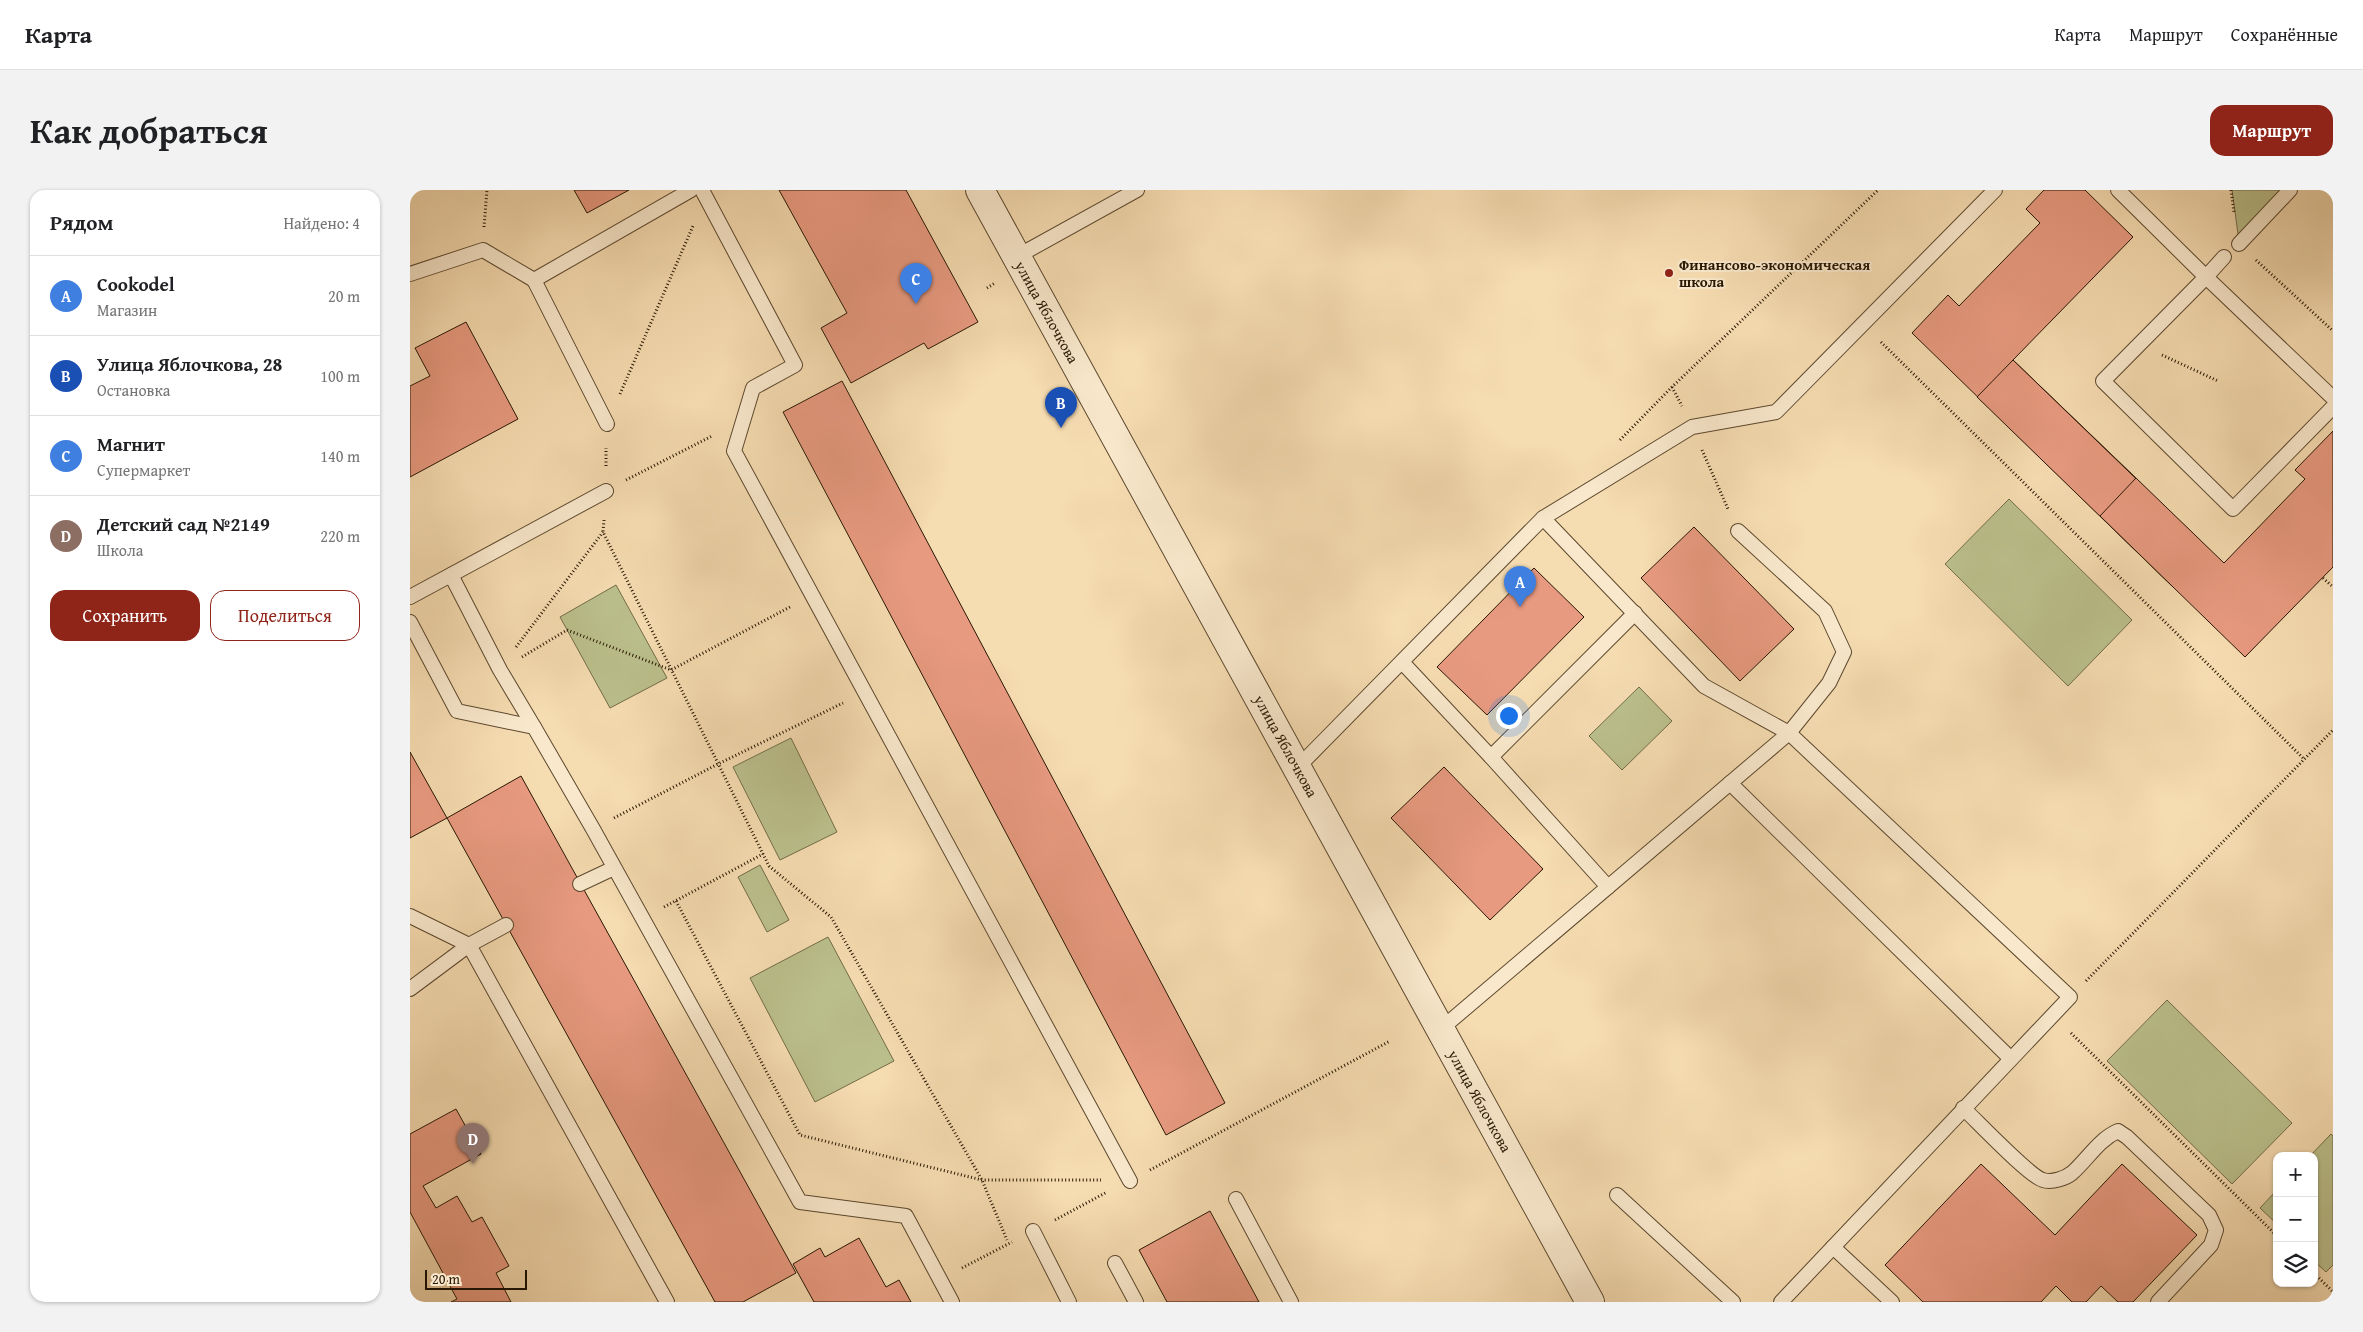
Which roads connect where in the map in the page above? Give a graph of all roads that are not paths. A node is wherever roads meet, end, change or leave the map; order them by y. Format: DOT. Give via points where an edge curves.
graph roads {
  1 [pos="691,190"];
  2 [pos="980,190"];
  3 [pos="1137,190"];
  4 [pos="1994,190"];
  5 [pos="2118,190"];
  6 [pos="2290,190"];
  7 [pos="704,194"];
  8 [pos="2239,244"];
  9 [pos="1016,257"];
  10 [pos="2224,257"];
  11 [pos="410,274"];
  12 [pos="2206,277"];
  13 [pos="534,280"];
  14 [pos="2333,398"];
  15 [pos="2333,407"];
  16 [pos="606,424"];
  17 [pos="606,491"];
  18 [pos="1543,518"];
  19 [pos="1738,531"];
  20 [pos="451,574"];
  21 [pos="410,597"];
  22 [pos="1634,613"];
  23 [pos="410,622"];
  24 [pos="1402,662"];
  25 [pos="534,727"];
  26 [pos="1789,733"];
  27 [pos="1491,757"];
  28 [pos="1298,768"];
  29 [pos="1730,783"];
  30 [pos="614,868"];
  31 [pos="580,884"];
  32 [pos="1608,887"];
  33 [pos="410,916"];
  34 [pos="506,925"];
  35 [pos="469,945"];
  36 [pos="410,989"];
  37 [pos="1441,1029"];
  38 [pos="2010,1058"];
  39 [pos="1963,1108"];
  40 [pos="1130,1180"];
  41 [pos="1616,1195"];
  42 [pos="1236,1199"];
  43 [pos="1033,1231"];
  44 [pos="1833,1247"];
  45 [pos="1115,1263"];
  46 [pos="667,1302"];
  47 [pos="952,1302"];
  48 [pos="1070,1302"];
  49 [pos="1136,1302"];
  50 [pos="1291,1302"];
  51 [pos="1590,1302"];
  52 [pos="1733,1302"];
  53 [pos="1781,1302"];
  54 [pos="1892,1302"];
  55 [pos="2158,1302"];
  1 -- 13 [label="lane"];
  2 -- 9 [label="street, улица Яблочкова"];
  3 -- 9 [label="lane"];
  4 -- 18 [label="lane" via="1776,412 1692,427"];
  5 -- 12 [label="lane"];
  6 -- 8 [label="lane"];
  7 -- 40 [label="lane" via="795,365 753,388 734,451"];
  9 -- 28 [label="street, улица Яблочкова"];
  10 -- 12 [label="lane"];
  11 -- 13 [label="lane" via="483,250"];
  12 -- 14 [label="lane"];
  12 -- 15 [label="lane" via="2103,381 2233,509"];
  13 -- 16 [label="lane"];
  17 -- 20 [label="lane"];
  18 -- 22 [label="lane"];
  18 -- 24 [label="lane"];
  19 -- 26 [label="lane" via="1825,611 1844,652 1830,683"];
  20 -- 21 [label="lane"];
  20 -- 25 [label="lane" via="500,670"];
  22 -- 26 [label="lane" via="1704,686"];
  22 -- 27 [label="lane"];
  23 -- 25 [label="lane" via="458,711"];
  24 -- 27 [label="lane"];
  24 -- 28 [label="lane"];
  25 -- 30 [label="lane"];
  26 -- 29 [label="lane"];
  26 -- 38 [label="lane" via="2070,997"];
  27 -- 32 [label="lane"];
  28 -- 37 [label="street, улица Яблочкова"];
  29 -- 32 [label="lane"];
  29 -- 38 [label="lane"];
  30 -- 31 [label="lane"];
  30 -- 47 [label="lane" via="800,1202 906,1216"];
  32 -- 37 [label="lane"];
  33 -- 35 [label="lane"];
  34 -- 35 [label="lane"];
  35 -- 36 [label="lane"];
  35 -- 46 [label="lane"];
  37 -- 51 [label="street, улица Яблочкова"];
  38 -- 39 [label="lane"];
  39 -- 44 [label="lane"];
  39 -- 55 [label="lane" via="2043,1180 2059,1180 2071,1174 2107,1136 2118,1131 2209,1215 2216,1230 2211,1245"];
  41 -- 52 [label="lane"];
  42 -- 50 [label="lane"];
  43 -- 48 [label="lane"];
  44 -- 53 [label="lane"];
  44 -- 54 [label="lane"];
  45 -- 49 [label="lane"];
}
